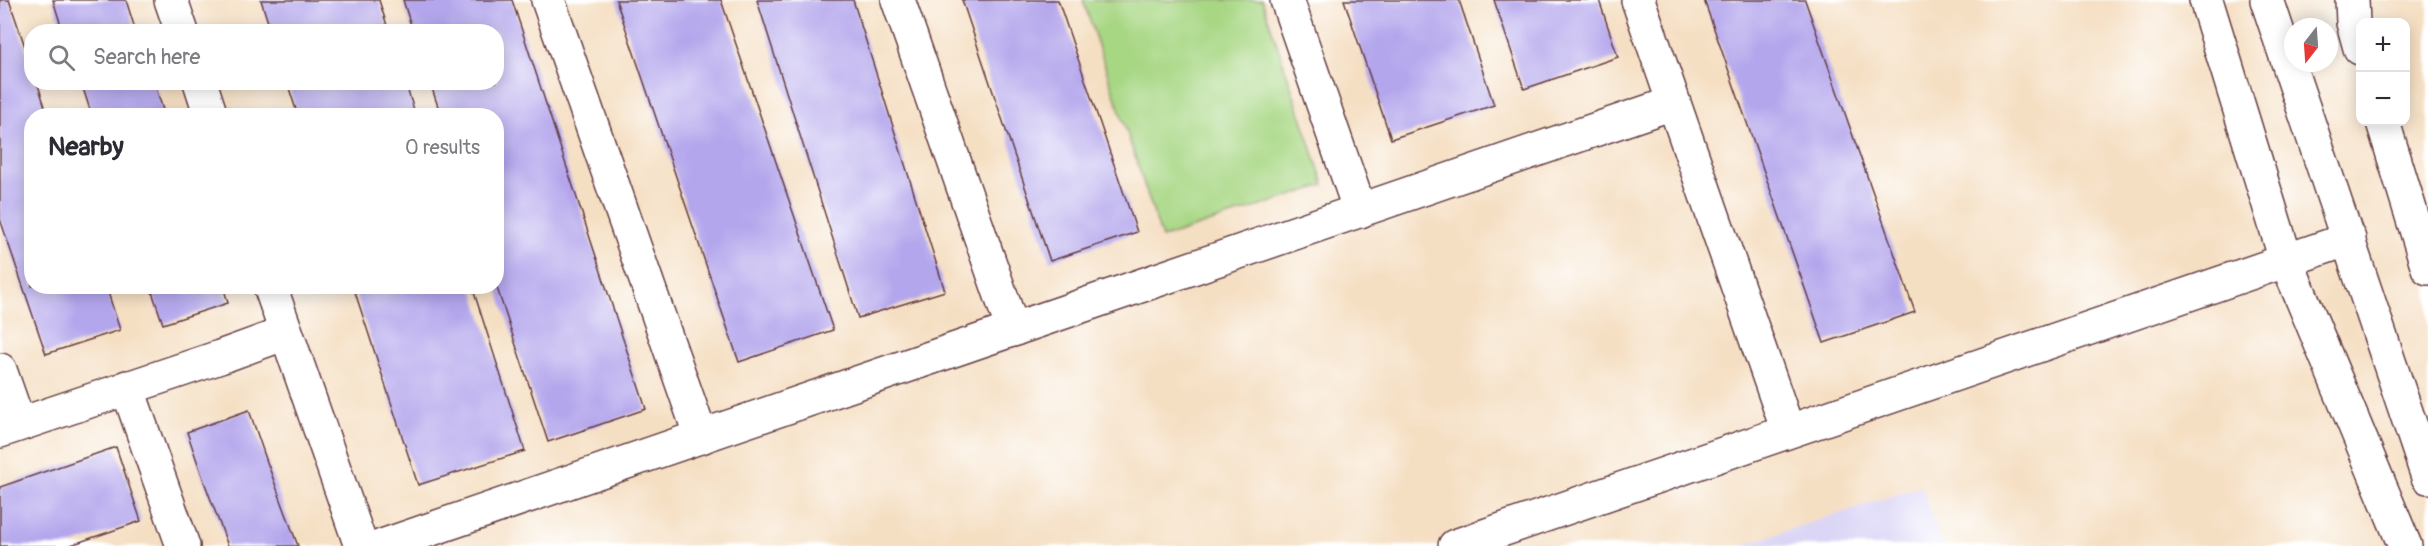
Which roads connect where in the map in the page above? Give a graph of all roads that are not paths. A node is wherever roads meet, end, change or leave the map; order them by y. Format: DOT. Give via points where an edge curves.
graph roads {
  1 [pos="171,0"];
  2 [pos="548,0"];
  3 [pos="898,0"];
  4 [pos="1287,0"];
  5 [pos="1638,0"];
  6 [pos="2206,0"];
  7 [pos="2267,0"];
  8 [pos="2352,0"];
  9 [pos="179,24"];
  10 [pos="2356,32"];
  11 [pos="203,90"];
  12 [pos="1673,103"];
  13 [pos="208,108"];
  14 [pos="2384,126"];
  15 [pos="1360,211"];
  16 [pos="2349,239"];
  17 [pos="2286,260"];
  18 [pos="2428,268"];
  19 [pos="273,294"];
  20 [pos="1013,330"];
  21 [pos="286,333"];
  22 [pos="0,369"];
  23 [pos="127,387"];
  24 [pos="10,428"];
  25 [pos="1788,431"];
  26 [pos="700,437"];
  27 [pos="2428,476"];
  28 [pos="183,546"];
  29 [pos="361,546"];
  30 [pos="382,546"];
  31 [pos="1455,546"];
  32 [pos="2405,546"];
  1 -- 9 [label="street"];
  2 -- 26 [label="street"];
  3 -- 20 [label="street"];
  4 -- 15 [label="street"];
  5 -- 12 [label="street"];
  6 -- 17 [label="street"];
  7 -- 16 [label="street"];
  8 -- 10 [label="street"];
  11 -- 13 [label="street"];
  12 -- 15 [label="street"];
  12 -- 25 [label="street"];
  14 -- 18 [label="street"];
  15 -- 20 [label="street"];
  16 -- 17 [label="street"];
  16 -- 27 [label="street"];
  17 -- 25 [label="street"];
  17 -- 32 [label="street"];
  19 -- 21 [label="street"];
  20 -- 26 [label="street"];
  21 -- 23 [label="street"];
  21 -- 29 [label="street"];
  22 -- 24 [label="street"];
  23 -- 24 [label="street"];
  23 -- 28 [label="street"];
  25 -- 31 [label="street"];
  26 -- 30 [label="street"];
}
